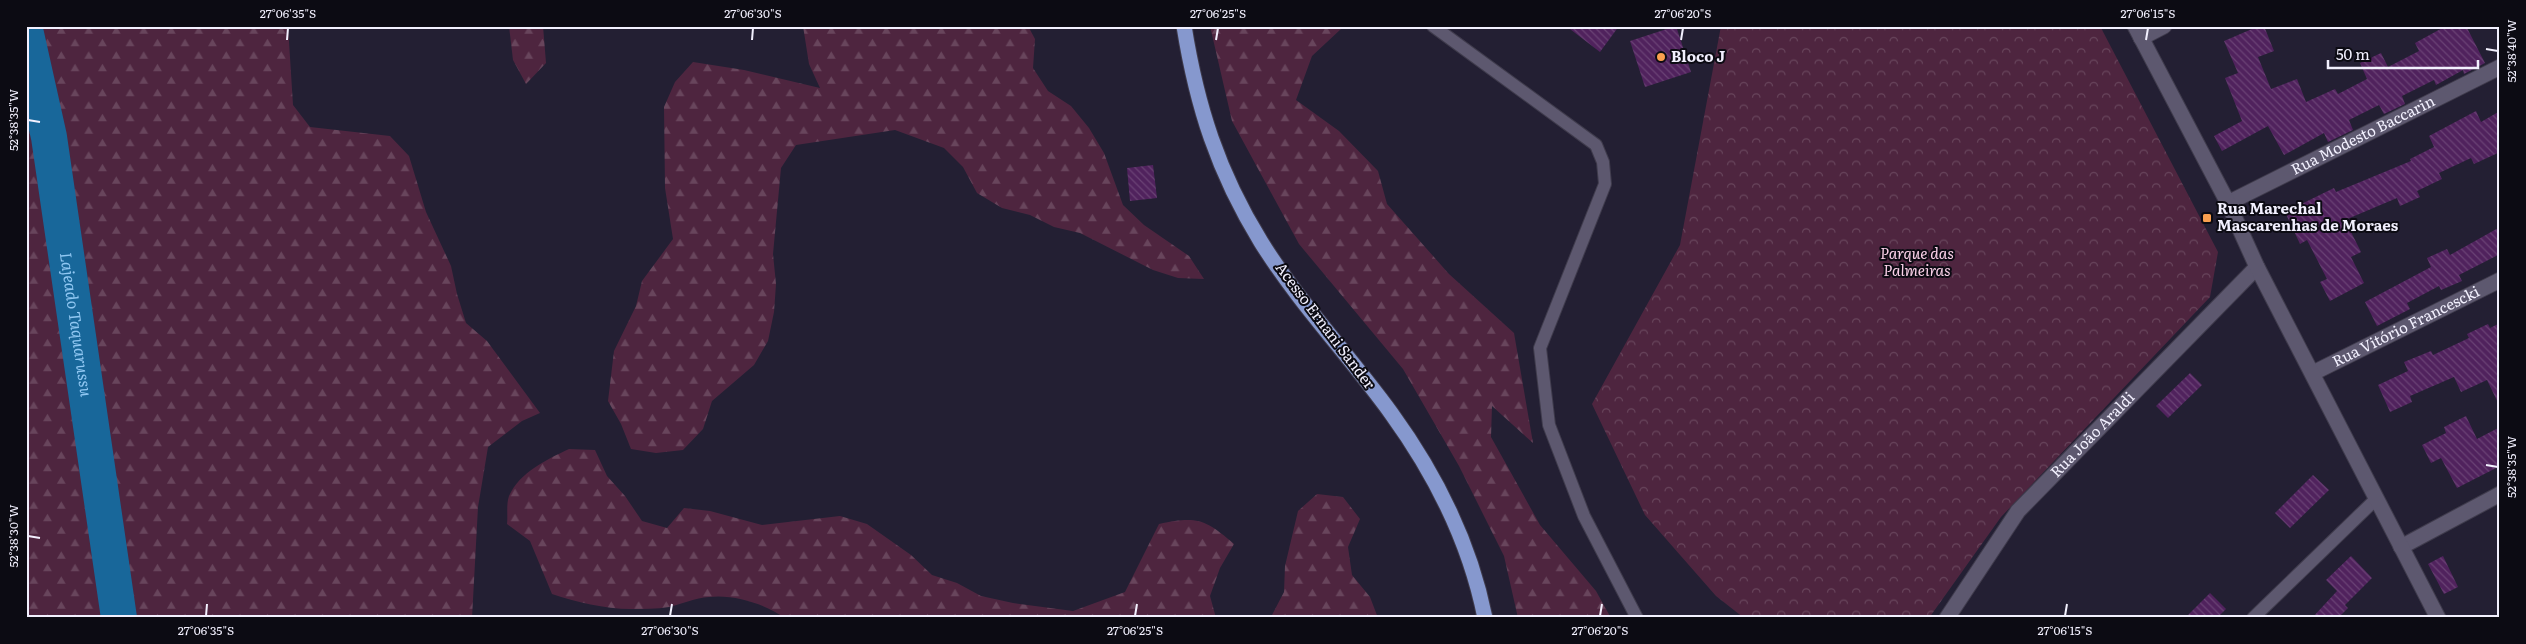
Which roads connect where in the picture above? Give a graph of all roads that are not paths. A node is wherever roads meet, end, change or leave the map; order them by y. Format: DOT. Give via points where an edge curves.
graph roads {
  1 [pos="1184,26"];
  2 [pos="1433,26"];
  3 [pos="2164,26"];
  4 [pos="2138,32"];
  5 [pos="2500,67"];
  6 [pos="2228,203"];
  7 [pos="2257,267"];
  8 [pos="2500,280"];
  9 [pos="2313,373"];
  10 [pos="2500,494"];
  11 [pos="2376,499"];
  12 [pos="2401,547"];
  13 [pos="1485,618"];
  14 [pos="1637,618"];
  15 [pos="1947,618"];
  16 [pos="2253,618"];
  17 [pos="2438,618"];
  1 -- 13 [label="highway, Acesso Ernani Sander" via="1193,80 1217,159 1261,242 1316,319 1391,412 1421,457 1444,497 1465,546"];
  2 -- 14 [label="lane" via="1596,145 1603,162 1605,184 1540,348 1549,425 1584,516"];
  3 -- 4 [label="street"];
  4 -- 6 [label="street"];
  5 -- 6 [label="street, Rua Modesto Baccarin"];
  6 -- 7 [label="street"];
  7 -- 9 [label="street"];
  7 -- 15 [label="street, Rua João Araldi" via="2018,511"];
  8 -- 9 [label="street, Rua Vitório Francescki"];
  9 -- 11 [label="street"];
  10 -- 12 [label="street"];
  11 -- 12 [label="street"];
  11 -- 16 [label="lane"];
  12 -- 17 [label="street"];
}
